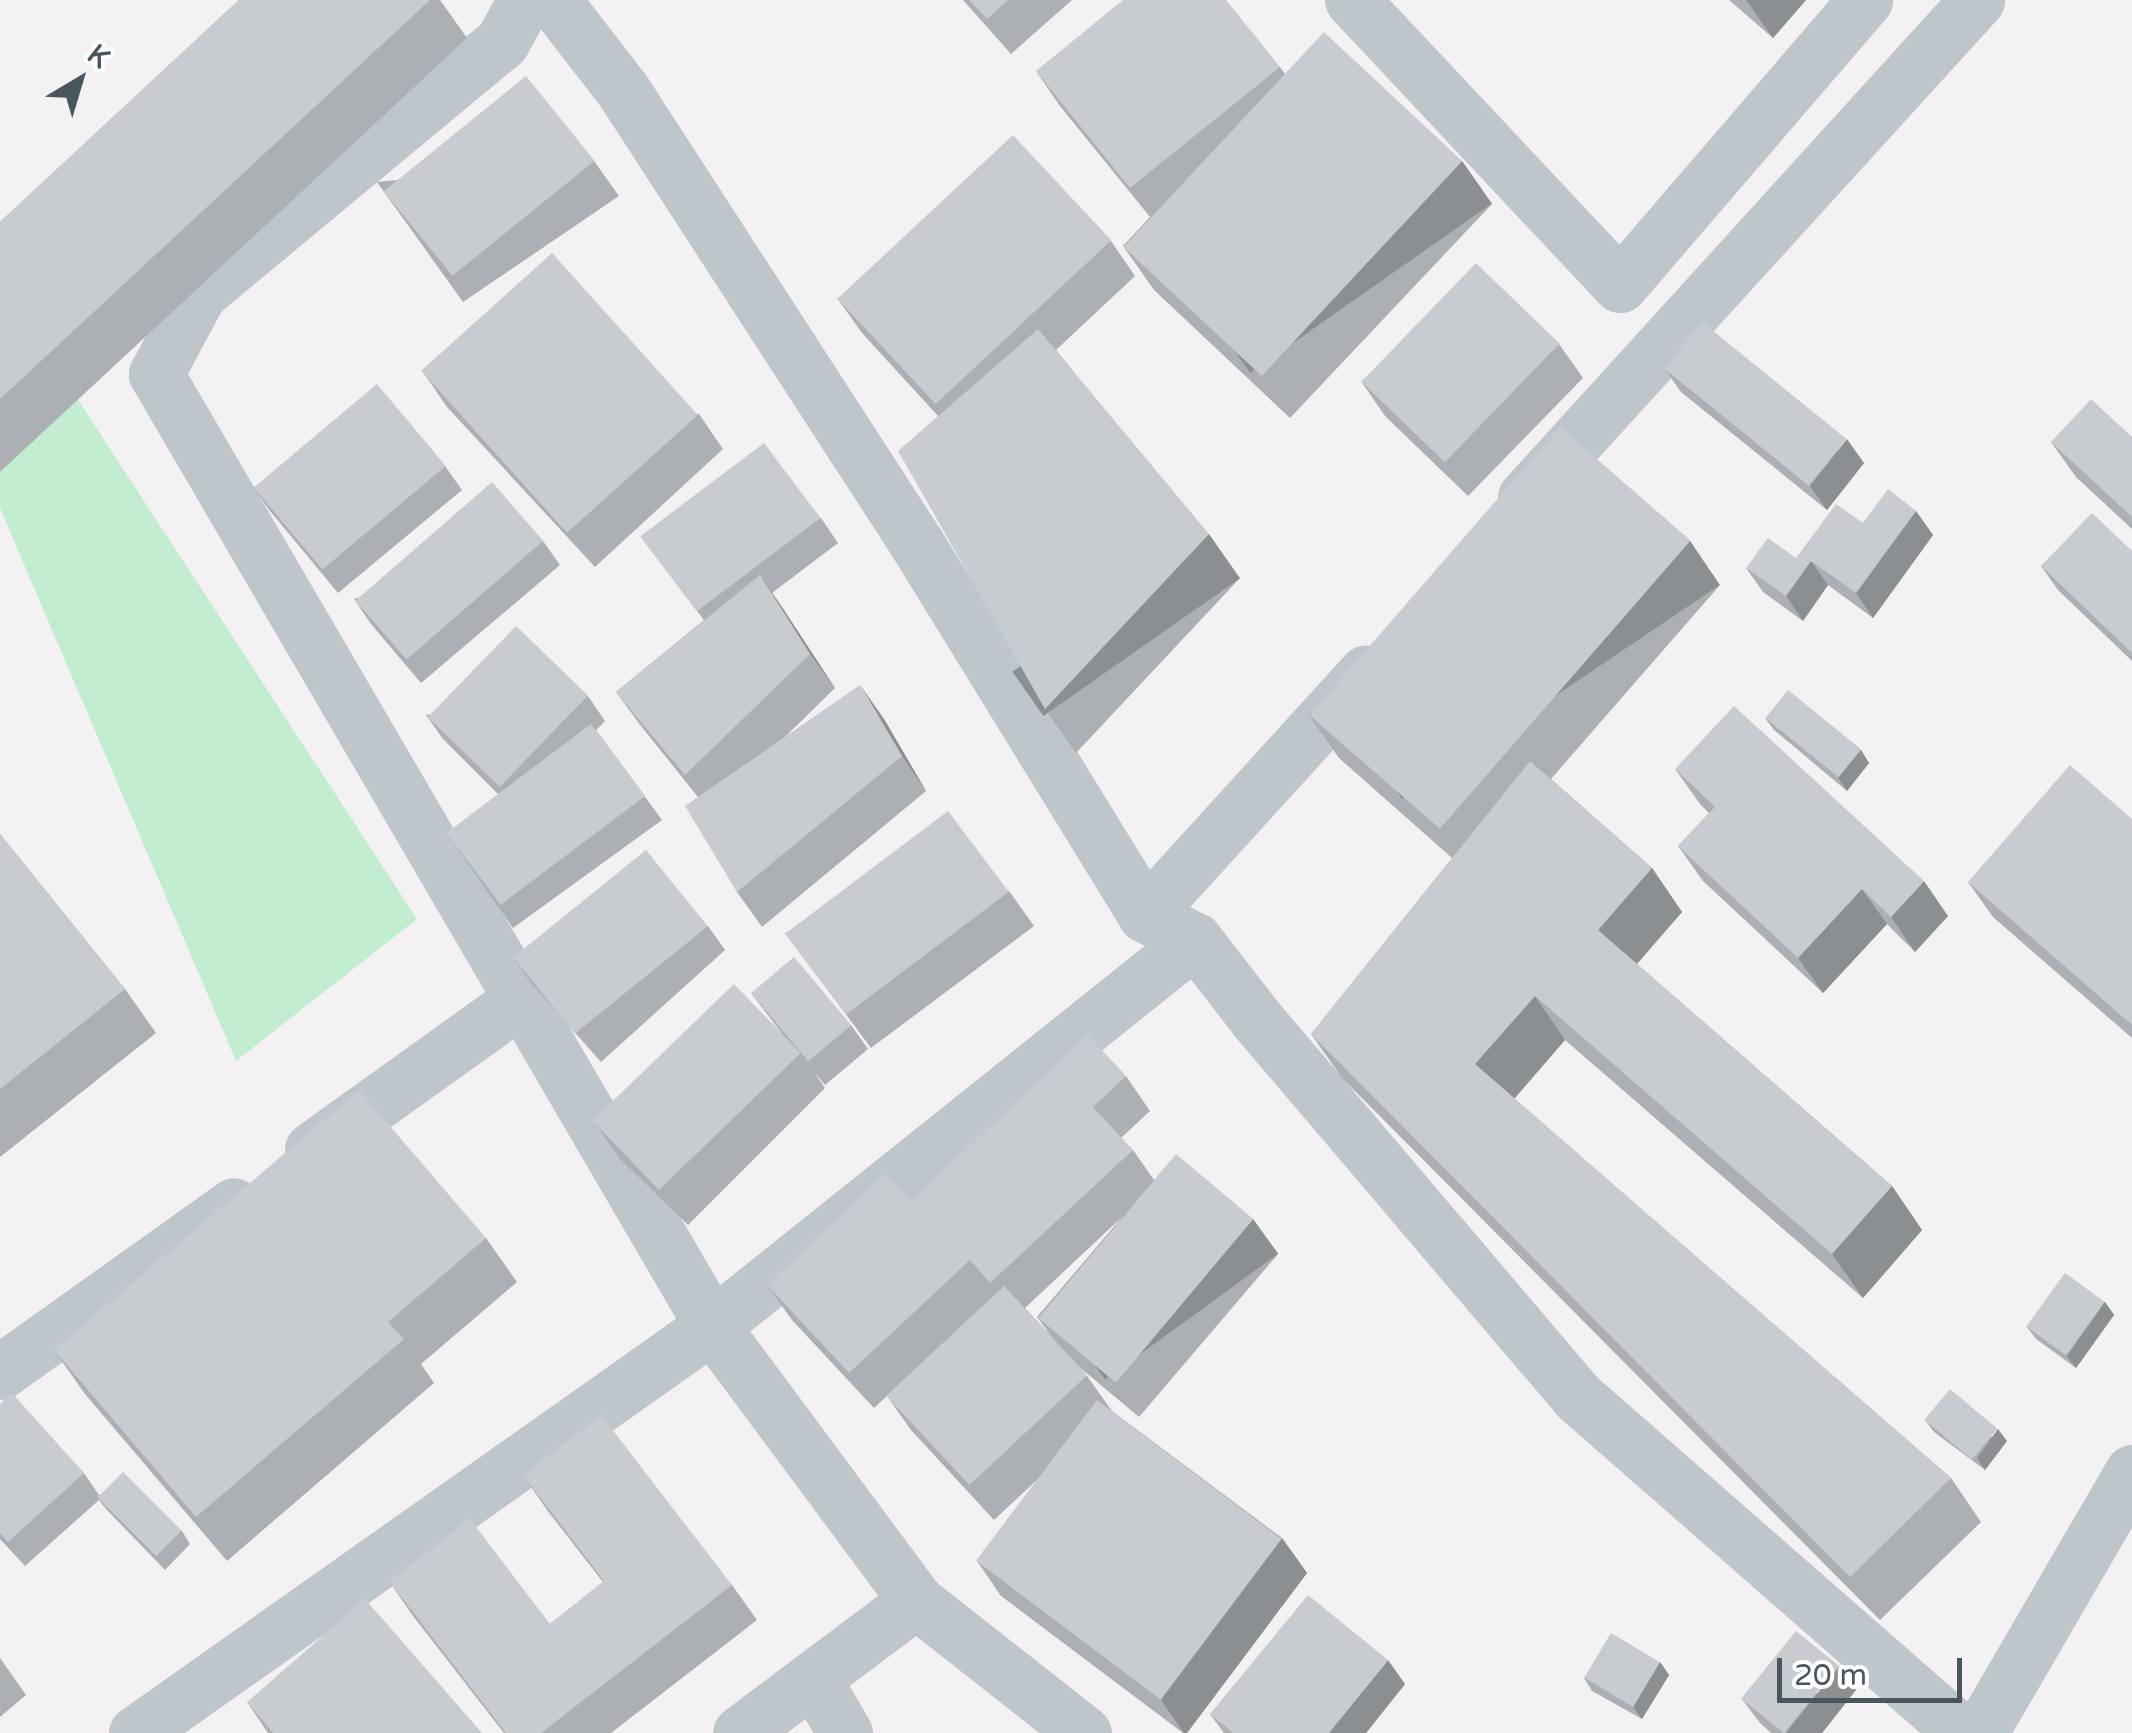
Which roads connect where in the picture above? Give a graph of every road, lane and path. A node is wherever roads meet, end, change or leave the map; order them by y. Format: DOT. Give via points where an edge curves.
graph roads {
  1 [pos="526,0"];
  2 [pos="553,0"];
  3 [pos="1352,0"];
  4 [pos="1865,0"];
  5 [pos="1976,0"];
  6 [pos="1494,532"];
  7 [pos="1400,635"];
  8 [pos="1145,915"];
  9 [pos="1195,940"];
  10 [pos="520,1001"];
  11 [pos="712,1326"];
  12 [pos="0,1372"];
  13 [pos="2132,1472"];
  14 [pos="916,1601"];
  15 [pos="814,1678"];
  16 [pos="136,1733"];
  17 [pos="740,1733"];
  18 [pos="844,1733"];
  19 [pos="1084,1733"];
  20 [pos="1962,1733"];
  21 [pos="1980,1733"];
  1 -- 10 [label="street" via="502,42 199,294 156,374"];
  2 -- 8 [label="street" via="624,92 906,527"];
  3 -- 4 [label="street" via="1620,286"];
  5 -- 6 [label="street"];
  7 -- 8 [label="street"];
  8 -- 9 [label="street"];
  9 -- 11 [label="street"];
  9 -- 20 [label="street" via="1579,1398"];
  10 -- 11 [label="street"];
  10 -- 12 [label="street"];
  11 -- 14 [label="street"];
  11 -- 16 [label="street"];
  13 -- 21 [label="street"];
  14 -- 15 [label="street"];
  14 -- 19 [label="street"];
  15 -- 17 [label="street"];
  15 -- 18 [label="street"];
}
